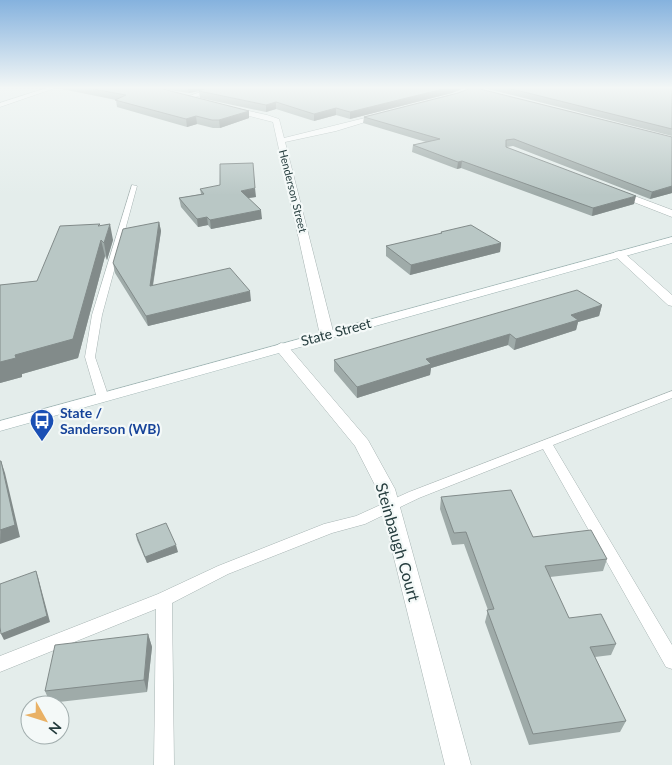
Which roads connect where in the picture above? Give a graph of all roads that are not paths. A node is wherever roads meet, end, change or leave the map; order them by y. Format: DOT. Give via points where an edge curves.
graph roads {
  1 [pos="276,124"];
  2 [pos="355,124"];
  3 [pos="281,141"];
  4 [pos="134,186"];
  5 [pos="609,189"];
  6 [pos="672,214"];
  7 [pos="672,240"];
  8 [pos="619,254"];
  9 [pos="672,302"];
  10 [pos="327,335"];
  11 [pos="281,347"];
  12 [pos="672,394"];
  13 [pos="102,398"];
  14 [pos="0,426"];
  15 [pos="546,443"];
  16 [pos="391,506"];
  17 [pos="164,598"];
  18 [pos="672,660"];
  19 [pos="0,664"];
  20 [pos="164,765"];
  21 [pos="458,765"];
  1 -- 3 [label="street, Henderson Street"];
  2 -- 3 [label="street"];
  3 -- 10 [label="street, Henderson Street"];
  4 -- 13 [label="lane" via="97,315 90,357"];
  5 -- 6 [label="street"];
  7 -- 8 [label="street, State Street"];
  8 -- 9 [label="street"];
  8 -- 10 [label="street, State Street"];
  10 -- 11 [label="street, State Street"];
  11 -- 13 [label="street, State Street"];
  11 -- 16 [label="street, Steinbaugh Court" via="364,448 386,489"];
  12 -- 15 [label="lane"];
  13 -- 14 [label="street, State Street"];
  15 -- 16 [label="lane"];
  15 -- 18 [label="lane"];
  16 -- 17 [label="lane" via="223,570"];
  16 -- 21 [label="street, Steinbaugh Court"];
  17 -- 19 [label="lane"];
  17 -- 20 [label="lane"];
}
